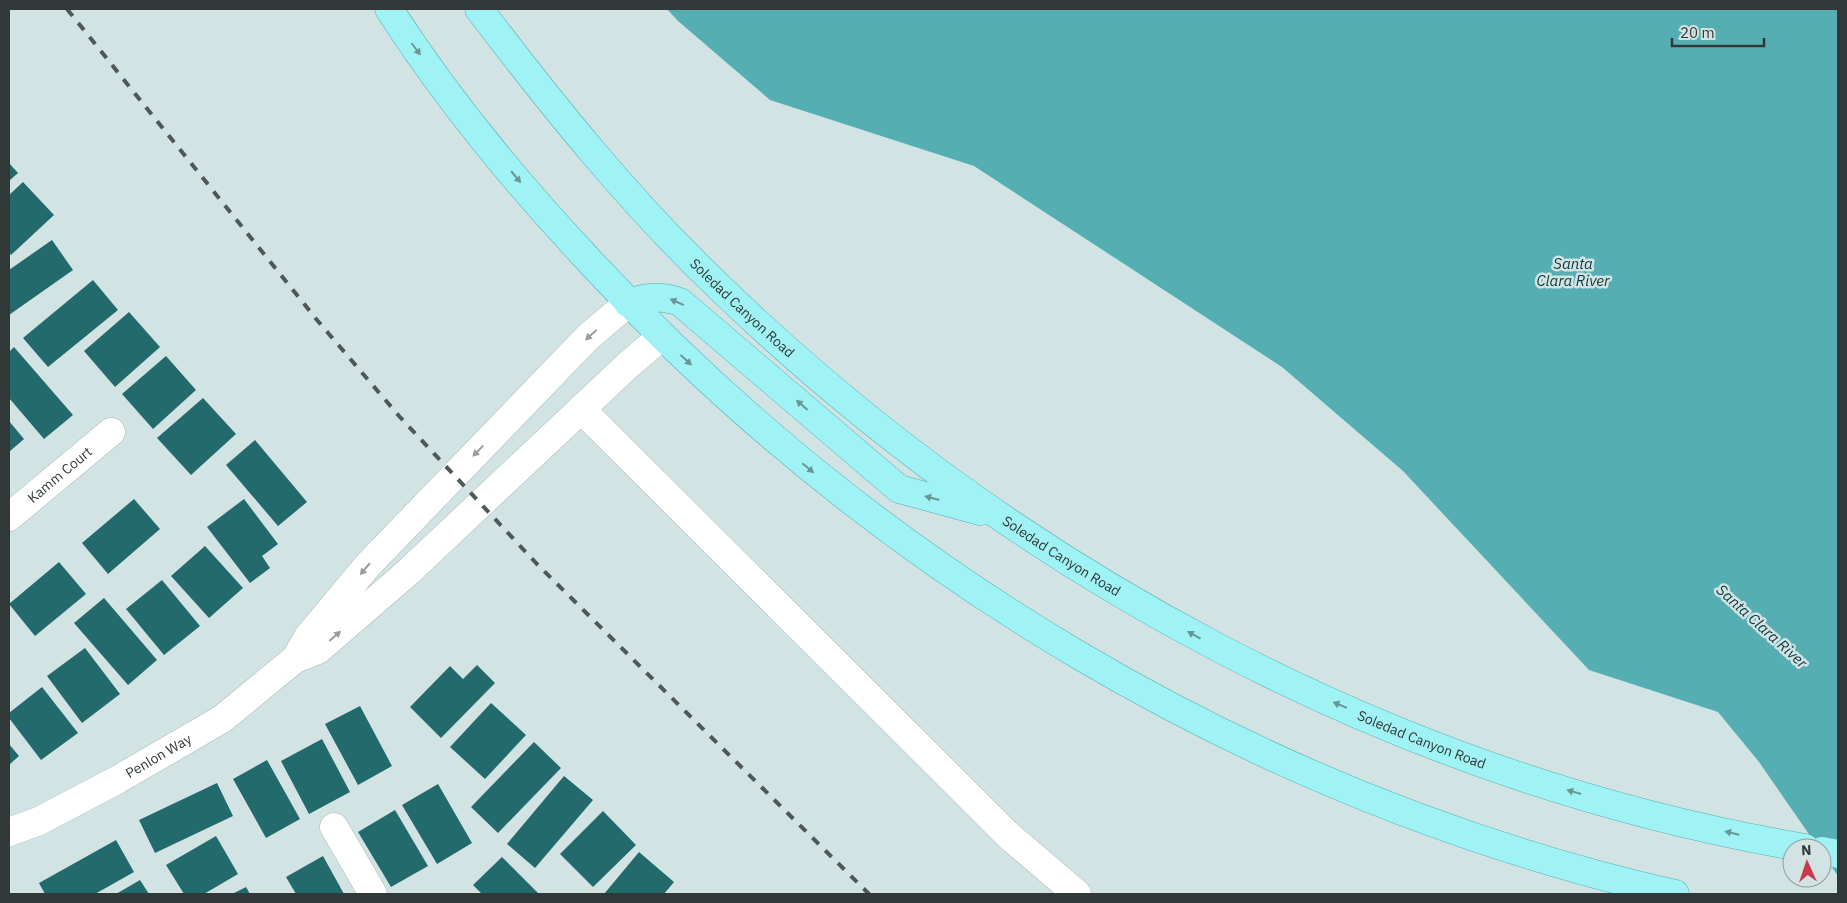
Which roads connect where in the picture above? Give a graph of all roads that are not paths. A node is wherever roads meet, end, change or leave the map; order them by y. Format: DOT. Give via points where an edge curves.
graph roads {
  1 [pos="389,9"];
  2 [pos="479,9"];
  3 [pos="628,303"];
  4 [pos="661,337"];
  5 [pos="581,409"];
  6 [pos="111,432"];
  7 [pos="996,515"];
  8 [pos="9,517"];
  9 [pos="295,659"];
  10 [pos="334,827"];
  11 [pos="9,832"];
  12 [pos="1782,844"];
  13 [pos="374,894"];
  14 [pos="1077,894"];
  15 [pos="1675,894"];
  1 -- 3 [label="main road, one-way" via="474,127 548,217"];
  2 -- 7 [label="main road, Soledad Canyon Road" via="550,102 623,188 714,283 804,366 898,443"];
  3 -- 4 [label="main road"];
  7 -- 3 [label="main road, one-way" via="899,489 680,302 663,296 645,297"];
  3 -- 9 [label="street, one-way" via="588,337 368,565 308,637"];
  4 -- 5 [label="street"];
  4 -- 15 [label="main road, one-way" via="737,408 898,538 1046,637 1161,702 1339,786 1445,827 1543,860"];
  9 -- 5 [label="street, one-way" via="318,650 388,589"];
  5 -- 14 [label="street" via="1009,836"];
  6 -- 8 [label="street, Kamm Court"];
  12 -- 7 [label="main road, Soledad Canyon Road, one-way" via="1660,817 1543,782 1419,738 1315,695 1206,641 1099,581"];
  9 -- 11 [label="street, Penlon Way" via="222,719 117,780 39,821"];
  10 -- 13 [label="street"];
}
